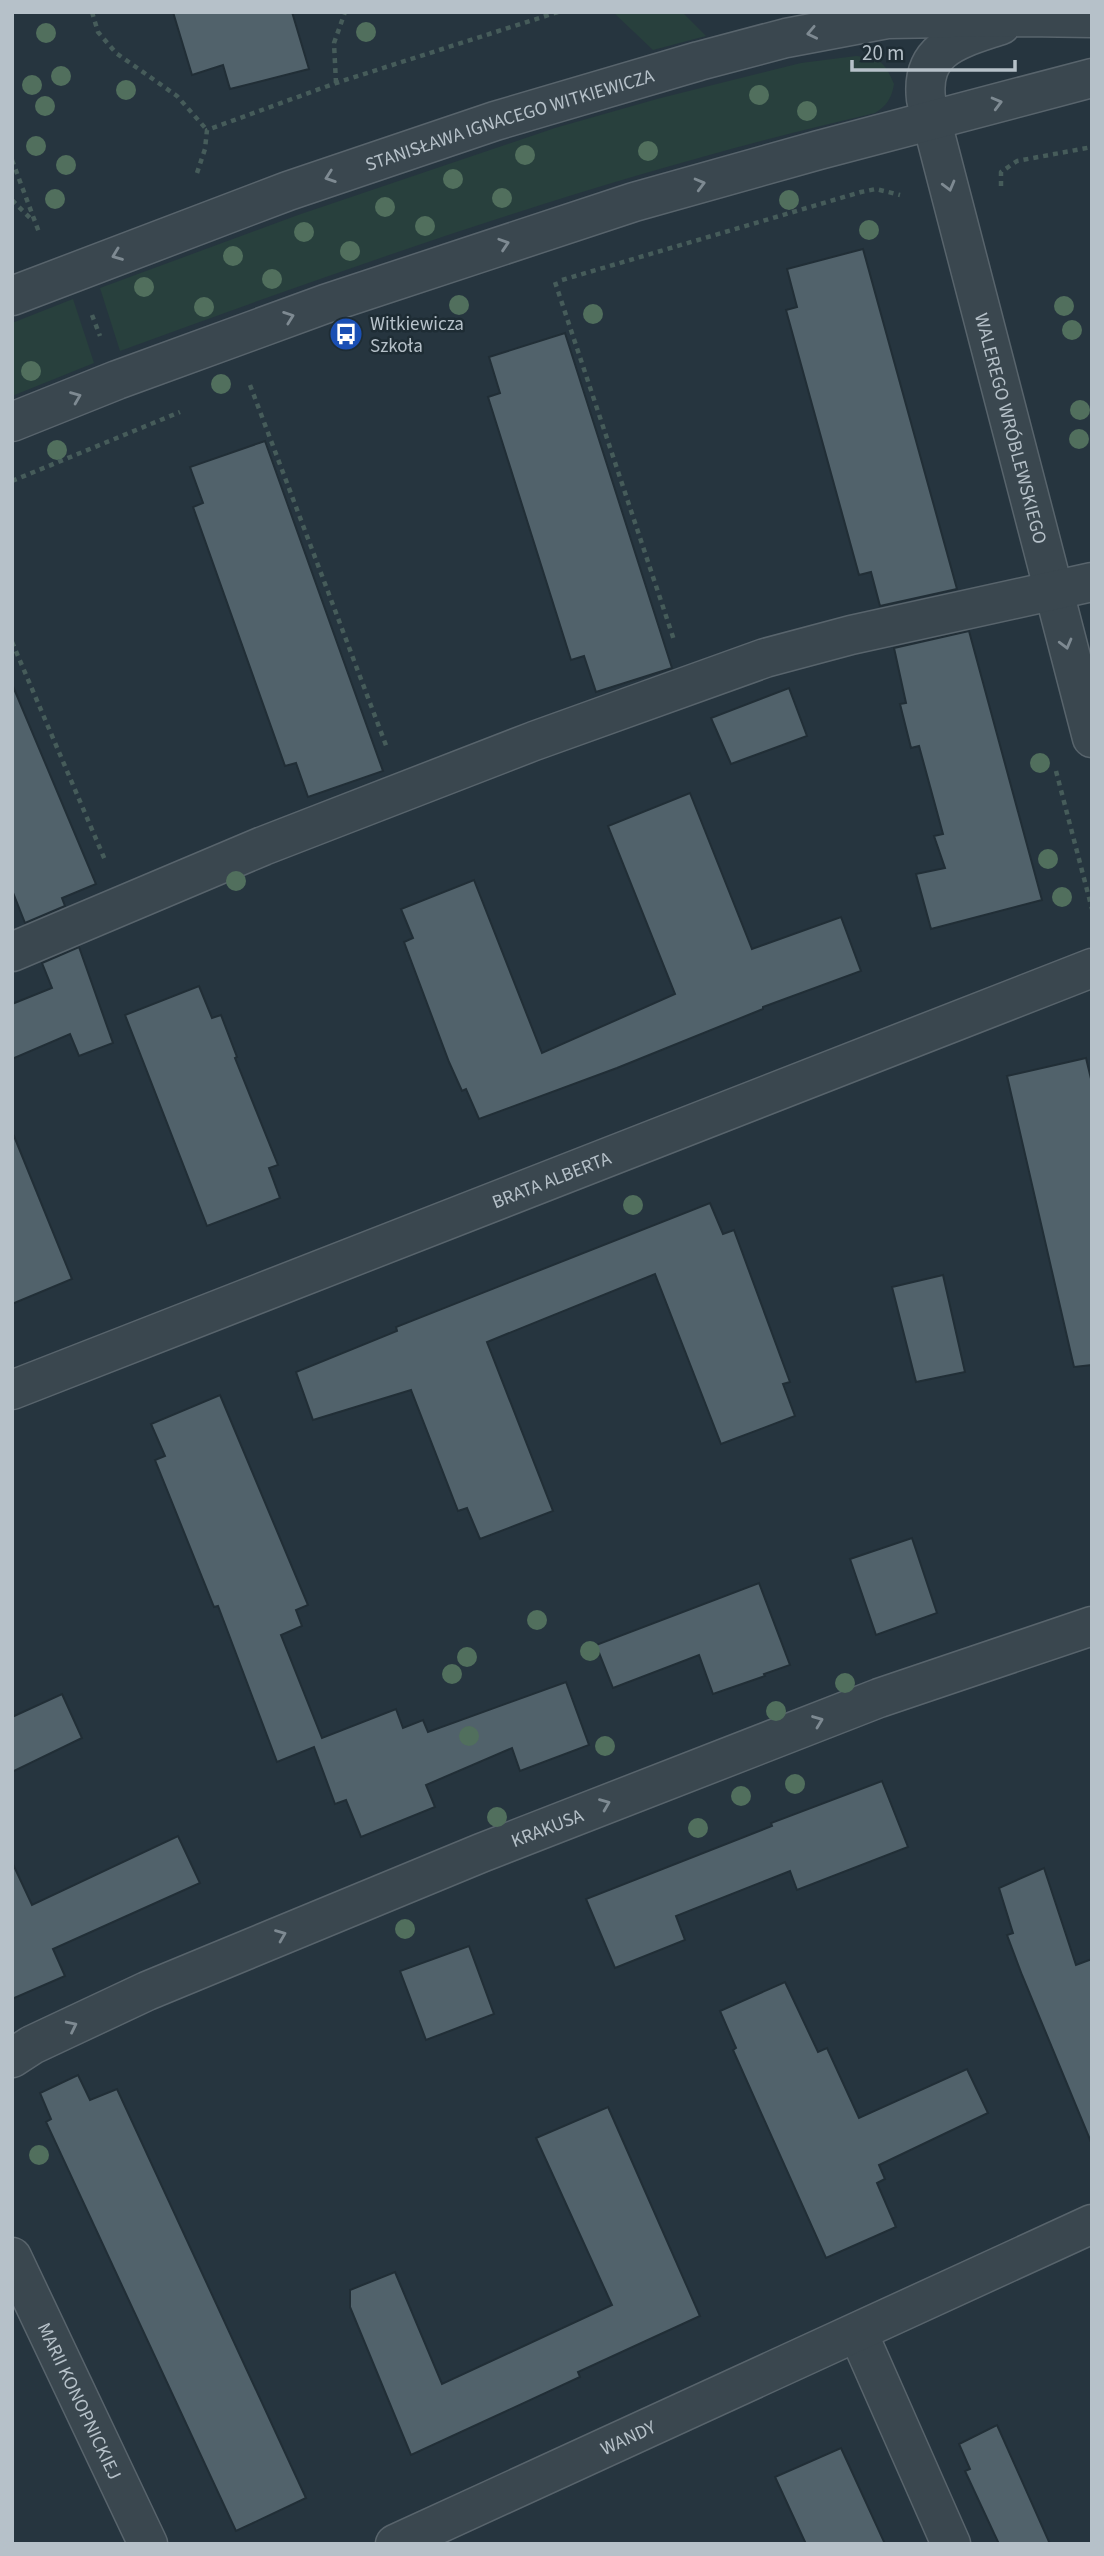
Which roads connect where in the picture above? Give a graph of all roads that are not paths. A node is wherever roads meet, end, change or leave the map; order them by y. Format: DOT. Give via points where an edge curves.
graph roads {
  1 [pos="1026,17"];
  2 [pos="1092,18"];
  3 [pos="1092,78"];
  4 [pos="931,120"];
  5 [pos="12,296"];
  6 [pos="12,422"];
  7 [pos="1092,582"];
  8 [pos="1052,590"];
  9 [pos="1092,738"];
  10 [pos="12,952"];
  11 [pos="1092,968"];
  12 [pos="12,1390"];
  13 [pos="1092,1626"];
  14 [pos="12,2058"];
  15 [pos="1092,2224"];
  16 [pos="12,2257"];
  17 [pos="858,2333"];
  18 [pos="148,2544"];
  19 [pos="396,2544"];
  20 [pos="951,2544"];
  1 -- 2 [label="street, STANISŁAWA IGNACEGO WITKIEWICZA"];
  1 -- 4 [label="street, STANISŁAWA IGNACEGO WITKIEWICZA" via="967,37 933,57 924,85"];
  1 -- 5 [label="street, STANISŁAWA IGNACEGO WITKIEWICZA, one-way" via="887,19 799,35 699,61 495,121 288,191"];
  4 -- 3 [label="street, one-way"];
  6 -- 4 [label="street, one-way" via="325,304 512,241 634,202"];
  4 -- 8 [label="street, WALEREGO WRÓBLEWSKIEGO, one-way"];
  7 -- 8 [label="street"];
  8 -- 9 [label="street, WALEREGO WRÓBLEWSKIEGO, one-way"];
  8 -- 10 [label="street" via="765,658 263,846"];
  11 -- 12 [label="street, BRATA ALBERTA"];
  14 -- 13 [label="street, KRAKUSA, one-way" via="147,1991 481,1853 879,1698"];
  15 -- 17 [label="street, WANDY"];
  16 -- 18 [label="street, MARII KONOPNICKIEJ"];
  17 -- 19 [label="street, WANDY"];
  17 -- 20 [label="street"];
}
